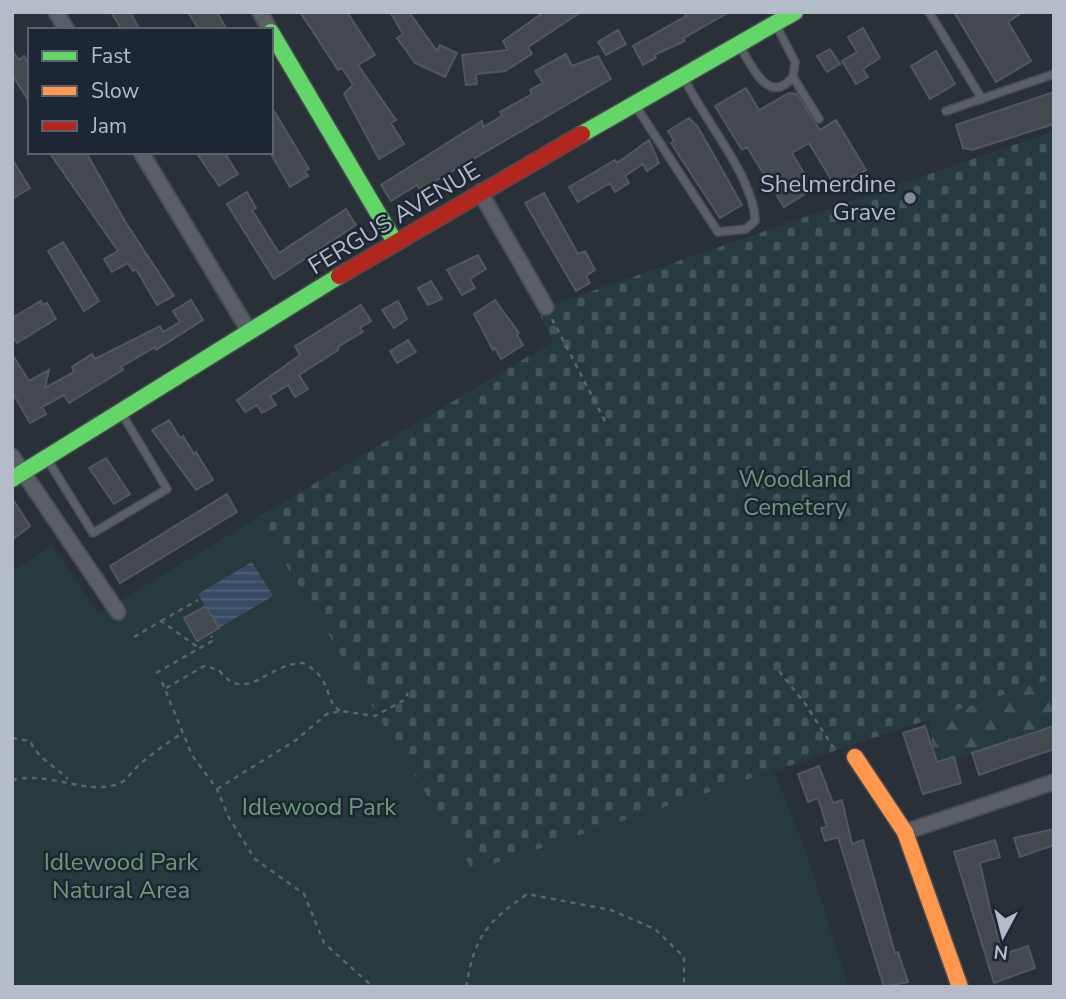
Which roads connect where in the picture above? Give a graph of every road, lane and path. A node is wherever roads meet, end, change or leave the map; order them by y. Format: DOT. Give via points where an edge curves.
graph roads {
  1 [pos="56,12"];
  2 [pos="260,12"];
  3 [pos="795,12"];
  4 [pos="929,12"];
  5 [pos="775,23"];
  6 [pos="66,28"];
  7 [pos="269,28"];
  8 [pos="273,34"];
  9 [pos="739,44"];
  10 [pos="1054,74"];
  11 [pos="683,76"];
  12 [pos="793,77"];
  13 [pos="982,99"];
  14 [pos="634,103"];
  15 [pos="946,111"];
  16 [pos="819,119"];
  17 [pos="142,154"];
  18 [pos="480,192"];
  19 [pos="395,242"];
  20 [pos="546,307"];
  21 [pos="249,331"];
  22 [pos="120,410"];
  23 [pos="606,423"];
  24 [pos="12,456"];
  25 [pos="46,457"];
  26 [pos="17,476"];
  27 [pos="198,600"];
  28 [pos="118,612"];
  29 [pos="161,621"];
  30 [pos="211,636"];
  31 [pos="134,637"];
  32 [pos="199,649"];
  33 [pos="779,671"];
  34 [pos="156,673"];
  35 [pos="162,682"];
  36 [pos="165,689"];
  37 [pos="408,693"];
  38 [pos="341,711"];
  39 [pos="183,733"];
  40 [pos="12,738"];
  41 [pos="833,747"];
  42 [pos="855,757"];
  43 [pos="12,780"];
  44 [pos="69,781"];
  45 [pos="1054,782"];
  46 [pos="217,789"];
  47 [pos="905,832"];
  48 [pos="373,987"];
  49 [pos="466,987"];
  50 [pos="684,987"];
  51 [pos="960,987"];
  1 -- 6 [label="street"];
  2 -- 7 [label="street"];
  3 -- 5 [label="street, FERGUS AVENUE"];
  4 -- 13 [label="lane"];
  5 -- 9 [label="street, FERGUS AVENUE"];
  5 -- 12 [label="lane" via="795,62"];
  8 -- 19 [label="street"];
  9 -- 11 [label="street, FERGUS AVENUE"];
  9 -- 12 [label="lane" via="763,83 777,88"];
  10 -- 13 [label="lane"];
  11 -- 14 [label="street, FERGUS AVENUE"];
  11 -- 14 [label="lane" via="731,157 755,211 755,221 746,229 718,232"];
  12 -- 16 [label="lane"];
  13 -- 15 [label="lane"];
  14 -- 18 [label="street, FERGUS AVENUE"];
  17 -- 21 [label="street"];
  18 -- 19 [label="street, FERGUS AVENUE"];
  18 -- 20 [label="street"];
  19 -- 21 [label="street, FERGUS AVENUE"];
  20 -- 23 [label="path"];
  21 -- 22 [label="street, FERGUS AVENUE"];
  22 -- 25 [label="street, FERGUS AVENUE"];
  22 -- 25 [label="lane" via="167,489 93,533"];
  24 -- 26 [label="street"];
  25 -- 26 [label="street, FERGUS AVENUE"];
  26 -- 28 [label="street"];
  27 -- 29 [label="path"];
  29 -- 31 [label="path"];
  29 -- 32 [label="path"];
  30 -- 32 [label="path" via="214,640"];
  32 -- 34 [label="path"];
  33 -- 41 [label="path"];
  35 -- 36 [label="path"];
  36 -- 38 [label="path" via="204,666 219,670 240,686 283,664 303,663 325,680 331,704"];
  36 -- 39 [label="path"];
  37 -- 38 [label="path" via="375,716"];
  38 -- 46 [label="path" via="327,714 296,740"];
  39 -- 44 [label="path" via="125,781 112,786"];
  39 -- 46 [label="path" via="192,755"];
  40 -- 44 [label="path" via="30,741 37,756"];
  42 -- 47 [label="street"];
  43 -- 44 [label="path"];
  45 -- 47 [label="street"];
  46 -- 48 [label="path" via="255,859 304,894 324,943"];
  47 -- 51 [label="street"];
  49 -- 50 [label="path" via="474,955 492,919 527,894 611,910 654,929 684,957"];
}
